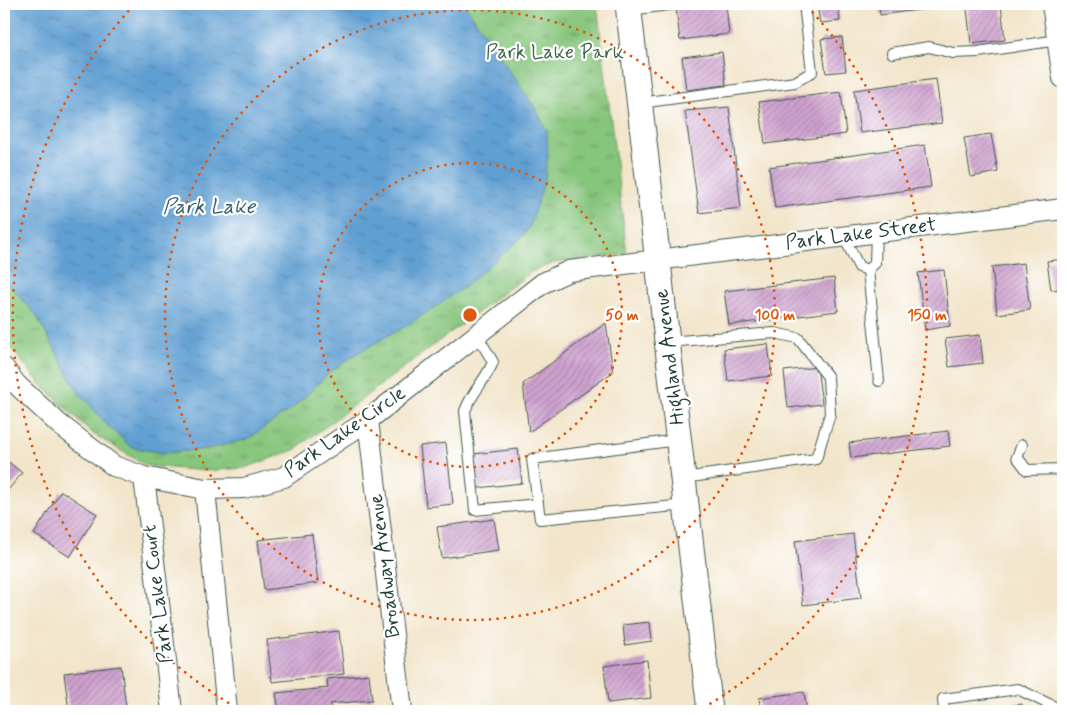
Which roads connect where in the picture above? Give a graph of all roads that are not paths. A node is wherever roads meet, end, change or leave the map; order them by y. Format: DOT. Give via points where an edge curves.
graph roads {
  1 [pos="676,4"];
  2 [pos="804,4"];
  3 [pos="1052,4"];
  4 [pos="628,7"];
  5 [pos="1058,40"];
  6 [pos="892,53"];
  7 [pos="1063,78"];
  8 [pos="640,103"];
  9 [pos="1063,209"];
  10 [pos="876,232"];
  11 [pos="844,236"];
  12 [pos="659,260"];
  13 [pos="868,270"];
  14 [pos="477,335"];
  15 [pos="668,342"];
  16 [pos="4,368"];
  17 [pos="879,382"];
  18 [pos="368,420"];
  19 [pos="679,440"];
  20 [pos="1022,445"];
  21 [pos="1063,469"];
  22 [pos="144,477"];
  23 [pos="684,478"];
  24 [pos="205,489"];
  25 [pos="538,504"];
  26 [pos="687,505"];
  27 [pos="172,711"];
  28 [pos="228,711"];
  29 [pos="402,711"];
  30 [pos="710,711"];
  31 [pos="944,711"];
  32 [pos="1063,711"];
  1 -- 4 [label="lane"];
  2 -- 8 [label="lane" via="812,72 808,75 796,82"];
  3 -- 5 [label="street"];
  4 -- 8 [label="street, Highland Avenue"];
  5 -- 6 [label="lane" via="978,52 953,53 929,47"];
  5 -- 7 [label="street"];
  8 -- 12 [label="street, Highland Avenue"];
  9 -- 10 [label="street, Park Lake Street"];
  10 -- 11 [label="street, Park Lake Street"];
  10 -- 13 [label="lane" via="875,263"];
  11 -- 12 [label="street, Park Lake Street"];
  11 -- 13 [label="lane" via="859,267"];
  12 -- 14 [label="street, Park Lake Circle" via="568,271 543,283"];
  12 -- 15 [label="street, Highland Avenue"];
  13 -- 17 [label="lane"];
  14 -- 18 [label="street, Park Lake Circle"];
  14 -- 25 [label="lane" via="493,362 465,411 475,510"];
  15 -- 19 [label="street, Highland Avenue"];
  15 -- 23 [label="lane" via="774,333 798,338 828,377 830,414 816,459"];
  16 -- 22 [label="street, Park Lake Circle" via="16,384 59,424 114,466"];
  18 -- 24 [label="street, Park Lake Circle" via="284,477 244,488"];
  18 -- 29 [label="street, Broadway Avenue"];
  19 -- 23 [label="street, Highland Avenue"];
  19 -- 25 [label="lane" via="532,459"];
  20 -- 21 [label="lane" via="1017,457 1027,470"];
  22 -- 24 [label="street, Park Lake Circle"];
  22 -- 27 [label="street, Park Lake Court"];
  23 -- 26 [label="street, Highland Avenue"];
  24 -- 28 [label="street"];
  25 -- 26 [label="lane" via="540,520"];
  26 -- 30 [label="street, Highland Avenue"];
  31 -- 32 [label="lane" via="943,699 1018,689"];
}
